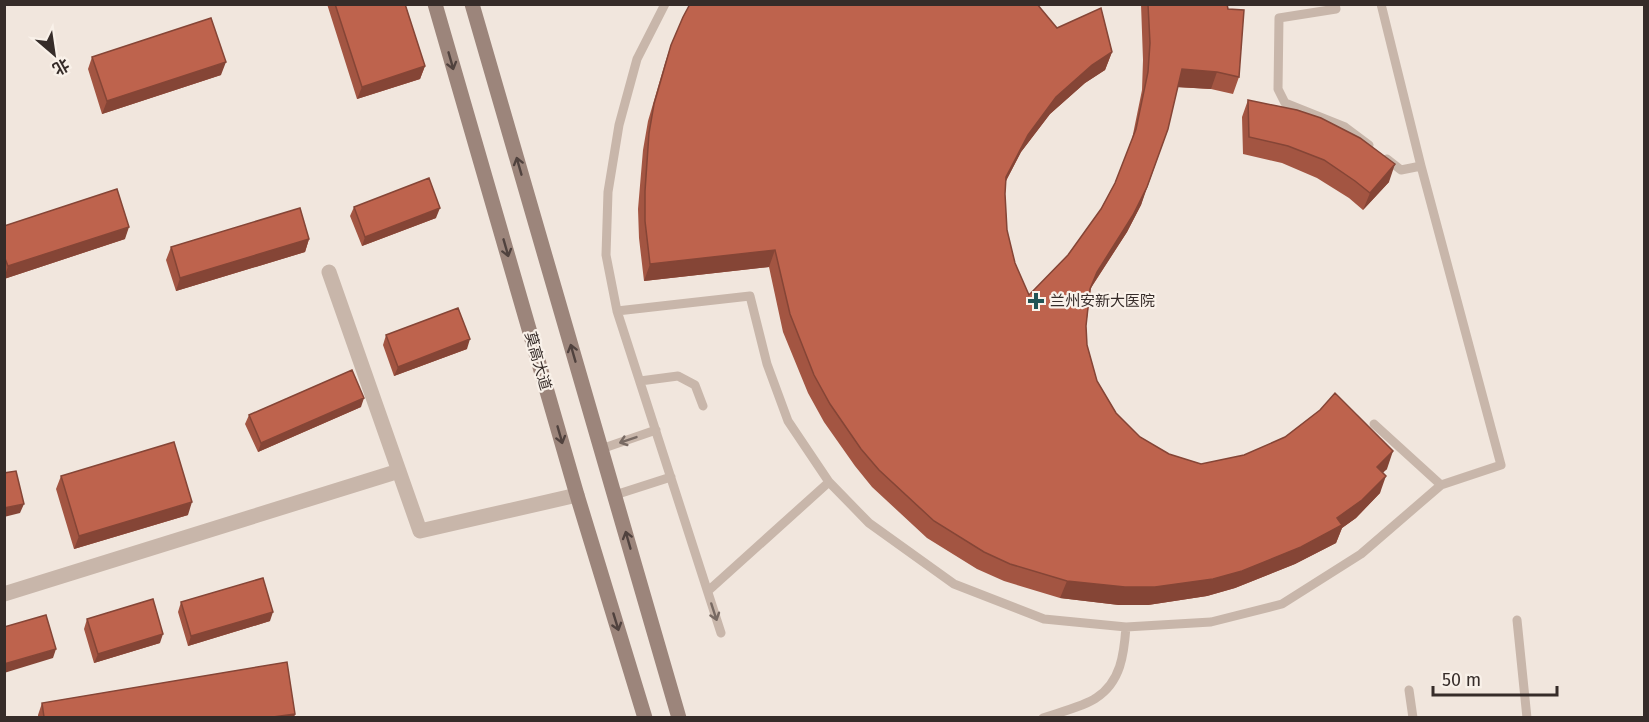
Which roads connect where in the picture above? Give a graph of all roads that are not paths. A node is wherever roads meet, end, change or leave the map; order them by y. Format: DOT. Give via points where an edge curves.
graph roads {
  1 [pos="435,4"];
  2 [pos="472,4"];
  3 [pos="665,4"];
  4 [pos="1335,4"];
  5 [pos="1381,4"];
  6 [pos="1373,148"];
  7 [pos="1382,156"];
  8 [pos="1421,166"];
  9 [pos="329,272"];
  10 [pos="617,312"];
  11 [pos="640,381"];
  12 [pos="703,406"];
  13 [pos="1374,424"];
  14 [pos="656,430"];
  15 [pos="601,449"];
  16 [pos="399,471"];
  17 [pos="671,477"];
  18 [pos="829,482"];
  19 [pos="1441,485"];
  20 [pos="577,495"];
  21 [pos="615,495"];
  22 [pos="708,591"];
  23 [pos="4,594"];
  24 [pos="1517,620"];
  25 [pos="1126,627"];
  26 [pos="721,633"];
  27 [pos="1409,690"];
  28 [pos="645,717"];
  29 [pos="679,717"];
  30 [pos="1043,717"];
  31 [pos="1413,717"];
  32 [pos="1527,717"];
  1 -- 20 [label="main road, 莫高大道, one-way"];
  15 -- 2 [label="main road, one-way"];
  3 -- 10 [label="lane" via="637,59 619,125 608,192 606,255"];
  4 -- 6 [label="lane" via="1336,9 1278,18 1278,89 1285,103 1345,127"];
  5 -- 8 [label="lane"];
  7 -- 8 [label="lane" via="1401,170"];
  8 -- 19 [label="lane" via="1501,465"];
  9 -- 16 [label="street"];
  10 -- 11 [label="lane"];
  10 -- 18 [label="lane" via="750,296 767,364 788,421"];
  11 -- 12 [label="lane" via="678,376 695,385"];
  11 -- 14 [label="lane"];
  13 -- 19 [label="lane"];
  14 -- 15 [label="lane, one-way"];
  14 -- 17 [label="lane"];
  15 -- 21 [label="main road"];
  16 -- 20 [label="street" via="420,531"];
  16 -- 23 [label="street"];
  17 -- 21 [label="lane"];
  17 -- 22 [label="lane"];
  18 -- 22 [label="lane"];
  18 -- 25 [label="lane" via="869,523 954,584 1044,619"];
  19 -- 25 [label="lane" via="1361,554 1282,604 1211,622"];
  20 -- 28 [label="main road, 莫高大道, one-way"];
  29 -- 21 [label="main road, one-way"];
  22 -- 26 [label="lane, one-way"];
  24 -- 32 [label="lane"];
  25 -- 30 [label="lane" via="1116,678 1096,699"];
  27 -- 31 [label="lane"];
}
